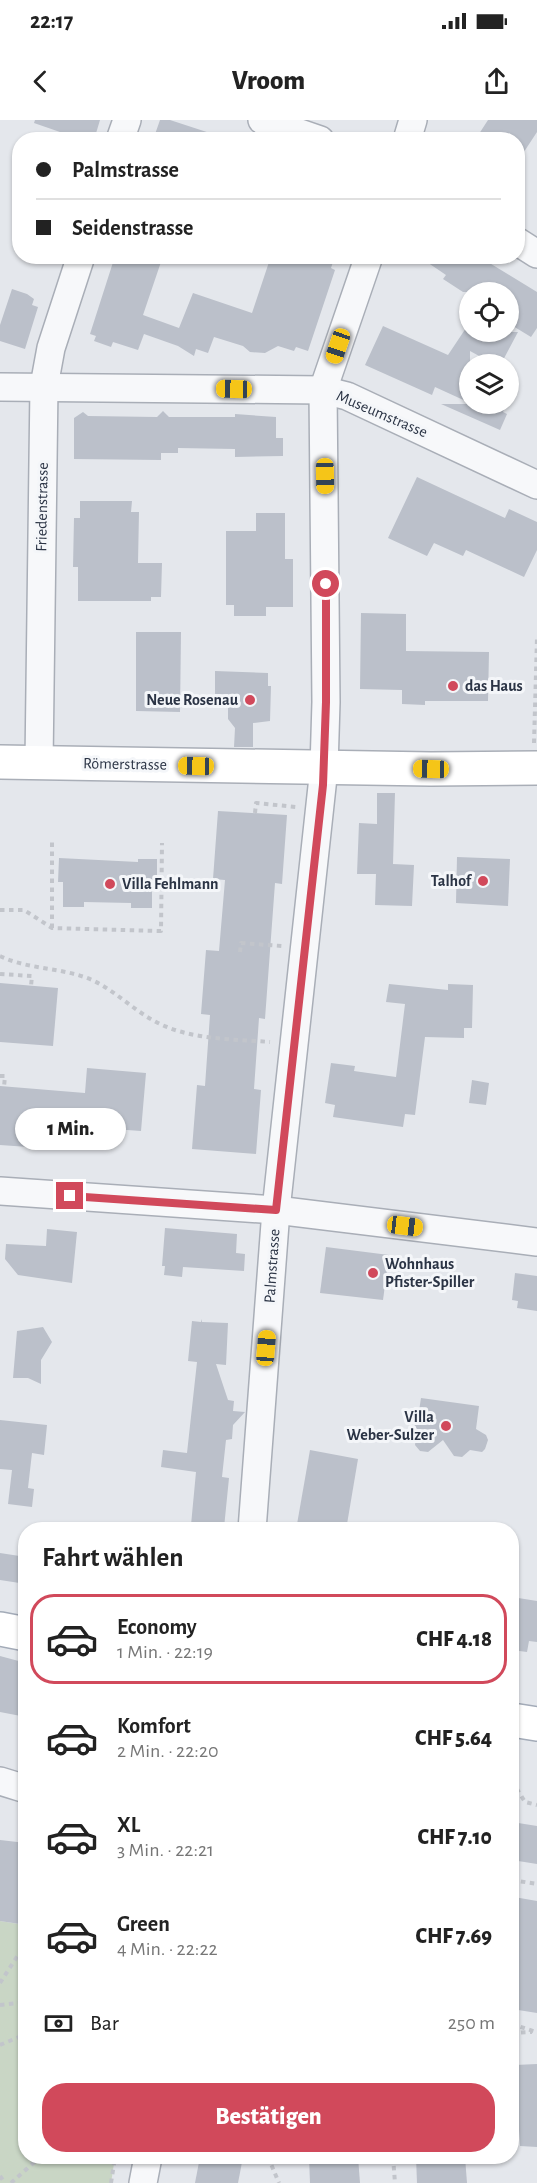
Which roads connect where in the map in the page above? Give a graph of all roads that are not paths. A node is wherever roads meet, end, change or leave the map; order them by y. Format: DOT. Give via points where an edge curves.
graph roads {
  1 [pos="262,120"];
  2 [pos="297,132"];
  3 [pos="78,264"];
  4 [pos="366,264"];
  5 [pos="44,386"];
  6 [pos="0,387"];
  7 [pos="323,390"];
  8 [pos="537,484"];
  9 [pos="0,762"];
  10 [pos="39,763"];
  11 [pos="324,768"];
  12 [pos="535,768"];
  13 [pos="0,1191"];
  14 [pos="276,1210"];
  15 [pos="537,1242"];
  16 [pos="253,1522"];
  17 [pos="0,1629"];
  18 [pos="18,1632"];
  19 [pos="519,1721"];
  20 [pos="537,1725"];
  21 [pos="0,1781"];
  22 [pos="18,1787"];
  23 [pos="147,2164"];
  24 [pos="143,2183"];
  1 -- 2 [label="street"];
  3 -- 5 [label="street, Friedenstrasse" via="51,348"];
  4 -- 7 [label="street, Palmstrasse"];
  5 -- 6 [label="street, Museumstrasse"];
  5 -- 7 [label="street, Museumstrasse"];
  5 -- 10 [label="street, Friedenstrasse"];
  7 -- 8 [label="street, Museumstrasse" via="347,396"];
  7 -- 11 [label="street, Palmstrasse"];
  9 -- 10 [label="main road, Römerstrasse"];
  10 -- 11 [label="main road, Römerstrasse"];
  11 -- 12 [label="main road, Römerstrasse"];
  11 -- 14 [label="street, Palmstrasse"];
  13 -- 14 [label="street"];
  14 -- 15 [label="street"];
  14 -- 16 [label="street, Palmstrasse"];
  17 -- 18 [label="main road"];
  19 -- 20 [label="main road"];
  21 -- 22 [label="street"];
  23 -- 24 [label="street"];
}
